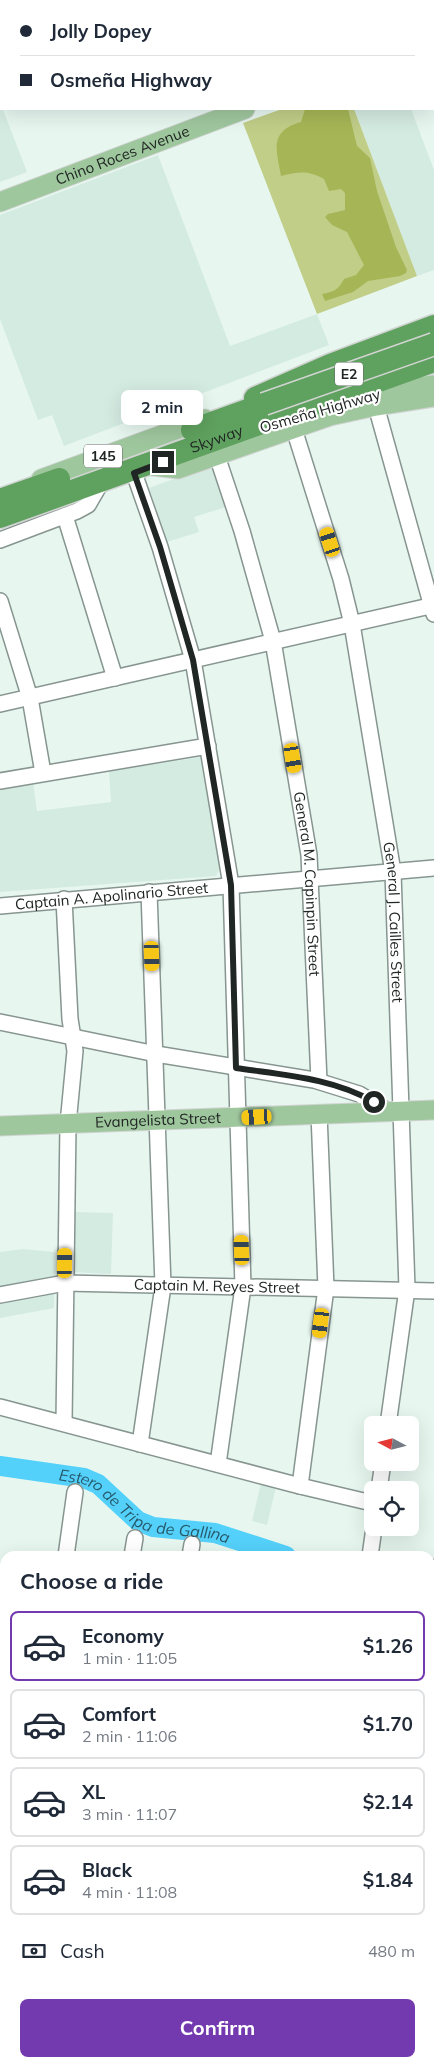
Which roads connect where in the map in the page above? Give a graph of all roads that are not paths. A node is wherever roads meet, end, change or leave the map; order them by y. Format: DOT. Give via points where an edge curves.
graph roads {
  1 [pos="243,110"];
  2 [pos="0,202"];
  3 [pos="431,335"];
  4 [pos="434,359"];
  5 [pos="376,361"];
  6 [pos="434,385"];
  7 [pos="434,397"];
  8 [pos="376,406"];
  9 [pos="206,419"];
  10 [pos="294,429"];
  11 [pos="217,456"];
  12 [pos="153,466"];
  13 [pos="134,473"];
  14 [pos="99,486"];
  15 [pos="0,494"];
  16 [pos="0,500"];
  17 [pos="65,516"];
  18 [pos="0,517"];
  19 [pos="0,522"];
  20 [pos="0,540"];
  21 [pos="0,601"];
  22 [pos="434,608"];
  23 [pos="352,624"];
  24 [pos="274,641"];
  25 [pos="193,660"];
  26 [pos="115,678"];
  27 [pos="30,698"];
  28 [pos="0,704"];
  29 [pos="208,746"];
  30 [pos="43,773"];
  31 [pos="0,780"];
  32 [pos="434,868"];
  33 [pos="393,872"];
  34 [pos="310,878"];
  35 [pos="231,885"];
  36 [pos="149,892"];
  37 [pos="64,899"];
  38 [pos="0,906"];
  39 [pos="0,1022"];
  40 [pos="72,1037"];
  41 [pos="156,1054"];
  42 [pos="236,1068"];
  43 [pos="319,1081"];
  44 [pos="434,1110"];
  45 [pos="395,1111"];
  46 [pos="319,1114"];
  47 [pos="238,1118"];
  48 [pos="157,1120"];
  49 [pos="68,1124"];
  50 [pos="0,1126"];
  51 [pos="65,1283"];
  52 [pos="163,1286"];
  53 [pos="243,1287"];
  54 [pos="326,1288"];
  55 [pos="407,1289"];
  56 [pos="434,1291"];
  57 [pos="0,1295"];
  58 [pos="0,1407"];
  59 [pos="389,1416"];
  60 [pos="64,1423"];
  61 [pos="140,1444"];
  62 [pos="218,1464"];
  63 [pos="300,1486"];
  64 [pos="75,1492"];
  65 [pos="364,1501"];
  66 [pos="373,1536"];
  67 [pos="135,1538"];
  68 [pos="67,1551"];
  69 [pos="133,1551"];
  70 [pos="371,1551"];
  1 -- 2 [label="main road, Chino Roces Avenue"];
  3 -- 5 [label="main road, Osmeña Highway / 145"];
  3 -- 9 [label="highway" via="330,365"];
  3 -- 16 [label="highway, Skyway / E2, bridge"];
  4 -- 5 [label="main road"];
  4 -- 18 [label="highway, Skyway / E2"];
  5 -- 9 [label="main road, Osmeña Highway / 145"];
  6 -- 12 [label="main road, Osmeña Highway / 145" via="372,394 287,418"];
  7 -- 8 [label="main road, Osmeña Highway"];
  8 -- 10 [label="main road, Osmeña Highway" via="330,416"];
  8 -- 22 [label="street"];
  9 -- 15 [label="main road, Osmeña Highway / 145"];
  10 -- 11 [label="main road, Osmeña Highway"];
  10 -- 23 [label="street, General J. Cailles Street"];
  11 -- 12 [label="main road, Osmeña Highway" via="178,469"];
  11 -- 24 [label="street, General M. Capinpin Street"];
  12 -- 13 [label="main road, Osmeña Highway / 145"];
  13 -- 14 [label="main road, Osmeña Highway / 145"];
  13 -- 25 [label="street" via="163,556"];
  14 -- 17 [label="street" via="88,505"];
  14 -- 19 [label="main road, Osmeña Highway / 145"];
  17 -- 20 [label="street"];
  17 -- 26 [label="street"];
  21 -- 27 [label="street"];
  22 -- 23 [label="street"];
  23 -- 24 [label="street"];
  23 -- 33 [label="street, General J. Cailles Street"];
  24 -- 25 [label="street"];
  24 -- 34 [label="street, General M. Capinpin Street"];
  25 -- 26 [label="street"];
  25 -- 29 [label="street"];
  26 -- 27 [label="street"];
  27 -- 28 [label="street"];
  27 -- 30 [label="street"];
  29 -- 30 [label="street"];
  29 -- 35 [label="street"];
  30 -- 31 [label="street"];
  32 -- 33 [label="street, Captain A. Apolinario Street"];
  33 -- 34 [label="street, Captain A. Apolinario Street"];
  33 -- 45 [label="street, General J. Cailles Street"];
  34 -- 35 [label="street, Captain A. Apolinario Street"];
  34 -- 43 [label="street, General M. Capinpin Street"];
  35 -- 36 [label="street, Captain A. Apolinario Street"];
  35 -- 42 [label="street"];
  36 -- 37 [label="street, Captain A. Apolinario Street"];
  36 -- 41 [label="street"];
  37 -- 38 [label="street, Captain A. Apolinario Street"];
  37 -- 40 [label="street"];
  39 -- 40 [label="street"];
  40 -- 41 [label="street"];
  40 -- 49 [label="street" via="75,1051"];
  41 -- 42 [label="street"];
  41 -- 48 [label="street"];
  42 -- 43 [label="street"];
  42 -- 47 [label="street"];
  43 -- 45 [label="street" via="359,1094"];
  44 -- 45 [label="main road, Evangelista Street"];
  45 -- 46 [label="main road, Evangelista Street"];
  45 -- 55 [label="street, General J. Cailles Street"];
  46 -- 47 [label="main road, Evangelista Street"];
  46 -- 54 [label="street"];
  47 -- 48 [label="main road, Evangelista Street"];
  47 -- 53 [label="street"];
  48 -- 49 [label="main road, Evangelista Street"];
  48 -- 52 [label="street"];
  49 -- 50 [label="main road, Evangelista Street"];
  49 -- 51 [label="street"];
  51 -- 52 [label="street, Captain M. Reyes Street"];
  51 -- 57 [label="street, Captain M. Reyes Street"];
  51 -- 60 [label="street"];
  52 -- 53 [label="street, Captain M. Reyes Street"];
  52 -- 61 [label="street"];
  53 -- 54 [label="street, Captain M. Reyes Street"];
  53 -- 62 [label="street"];
  54 -- 55 [label="street, Captain M. Reyes Street"];
  54 -- 63 [label="street"];
  55 -- 56 [label="street, Captain M. Reyes Street"];
  55 -- 59 [label="street, General J. Cailles Street"];
  58 -- 60 [label="street"];
  60 -- 61 [label="street"];
  61 -- 62 [label="street"];
  62 -- 63 [label="street"];
  63 -- 65 [label="street"];
  64 -- 68 [label="street"];
  66 -- 70 [label="street"];
  67 -- 69 [label="street"];
}
